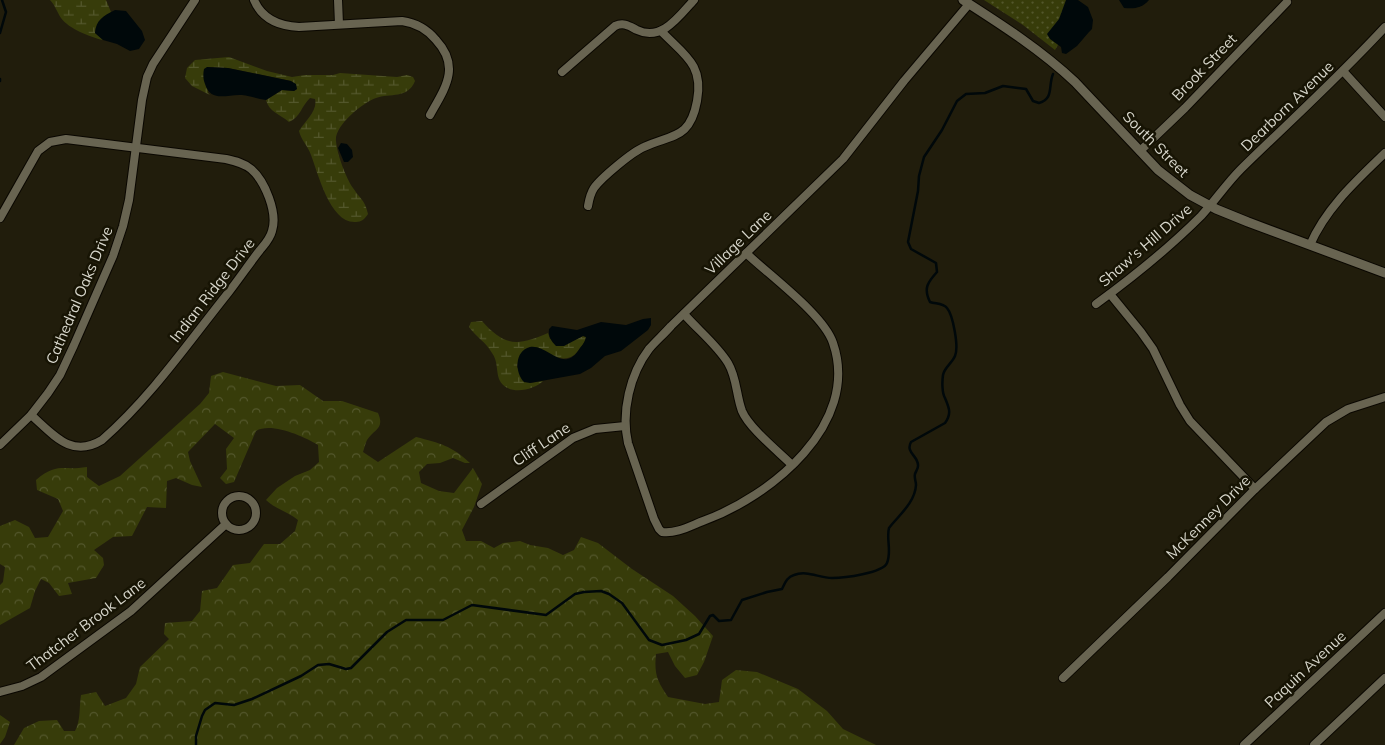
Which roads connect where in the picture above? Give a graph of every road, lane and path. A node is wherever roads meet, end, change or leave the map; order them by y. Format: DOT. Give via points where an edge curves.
graph roads {
  1 [pos="196,0"];
  2 [pos="254,0"];
  3 [pos="338,0"];
  4 [pos="694,0"];
  5 [pos="966,2"];
  6 [pos="1288,2"];
  7 [pos="339,24"];
  8 [pos="1385,27"];
  9 [pos="661,31"];
  10 [pos="1343,71"];
  11 [pos="562,72"];
  12 [pos="430,115"];
  13 [pos="1385,117"];
  14 [pos="136,149"];
  15 [pos="1140,151"];
  16 [pos="1385,153"];
  17 [pos="588,206"];
  18 [pos="1210,206"];
  19 [pos="0,218"];
  20 [pos="1310,245"];
  21 [pos="746,254"];
  22 [pos="1385,272"];
  23 [pos="1110,294"];
  24 [pos="1096,304"];
  25 [pos="684,314"];
  26 [pos="1385,397"];
  27 [pos="31,415"];
  28 [pos="625,426"];
  29 [pos="0,445"];
  30 [pos="792,465"];
  31 [pos="1255,489"];
  32 [pos="481,504"];
  33 [pos="226,524"];
  34 [pos="1385,613"];
  35 [pos="1063,678"];
  36 [pos="1385,678"];
  37 [pos="0,692"];
  38 [pos="1244,745"];
  39 [pos="1314,745"];
  1 -- 14 [label="street, Cathedral Oaks Drive" via="149,71"];
  2 -- 7 [label="street" via="260,11 279,25"];
  3 -- 7 [label="street"];
  4 -- 9 [label="street"];
  5 -- 15 [label="street, South Street" via="1060,68"];
  5 -- 21 [label="street, Village Lane" via="851,150"];
  6 -- 15 [label="street, Brook Street"];
  7 -- 12 [label="street" via="408,22 434,37 448,57 449,74"];
  8 -- 10 [label="street, Dearborn Avenue"];
  9 -- 11 [label="street" via="645,33 619,24"];
  9 -- 17 [label="street" via="697,71 699,84 689,124 681,133 638,150 602,179 591,194"];
  10 -- 13 [label="street"];
  10 -- 18 [label="street, Dearborn Avenue" via="1238,172"];
  14 -- 19 [label="street, Indian Ridge Drive" via="69,139 47,144 33,158"];
  14 -- 27 [label="street, Cathedral Oaks Drive" via="125,218 112,256 66,363"];
  14 -- 27 [label="street, Indian Ridge Drive" via="226,160 249,167 271,203 274,216 271,234 149,393 102,440 82,448 66,444"];
  15 -- 18 [label="street, South Street" via="1176,185"];
  16 -- 20 [label="street" via="1330,211"];
  18 -- 20 [label="street, South Street"];
  18 -- 23 [label="street, Shaw's Hill Drive" via="1171,244"];
  20 -- 22 [label="street, South Street"];
  21 -- 25 [label="street, Village Lane"];
  21 -- 30 [label="street" via="824,326 837,356 838,391 832,408 814,439"];
  23 -- 24 [label="street, Shaw's Hill Drive"];
  23 -- 31 [label="street" via="1153,349 1190,421"];
  25 -- 28 [label="street, Village Lane" via="650,349 638,367"];
  25 -- 30 [label="street" via="729,364 745,416"];
  26 -- 31 [label="street, McKenney Drive" via="1348,409 1326,422"];
  27 -- 29 [label="street, Cathedral Oaks Drive"];
  28 -- 30 [label="street, Village Lane" via="654,518 662,532 679,530 730,510 761,491"];
  28 -- 32 [label="street, Cliff Lane" via="595,428 573,438"];
  31 -- 35 [label="street, McKenney Drive"];
  33 -- 33 [label="street" via="239,530 252,524 256,514 252,501 245,496 229,499 222,511"];
  33 -- 37 [label="street, Thatcher Brook Lane" via="131,611 41,677"];
  34 -- 38 [label="street, Paquin Avenue"];
  36 -- 39 [label="street"];
}
